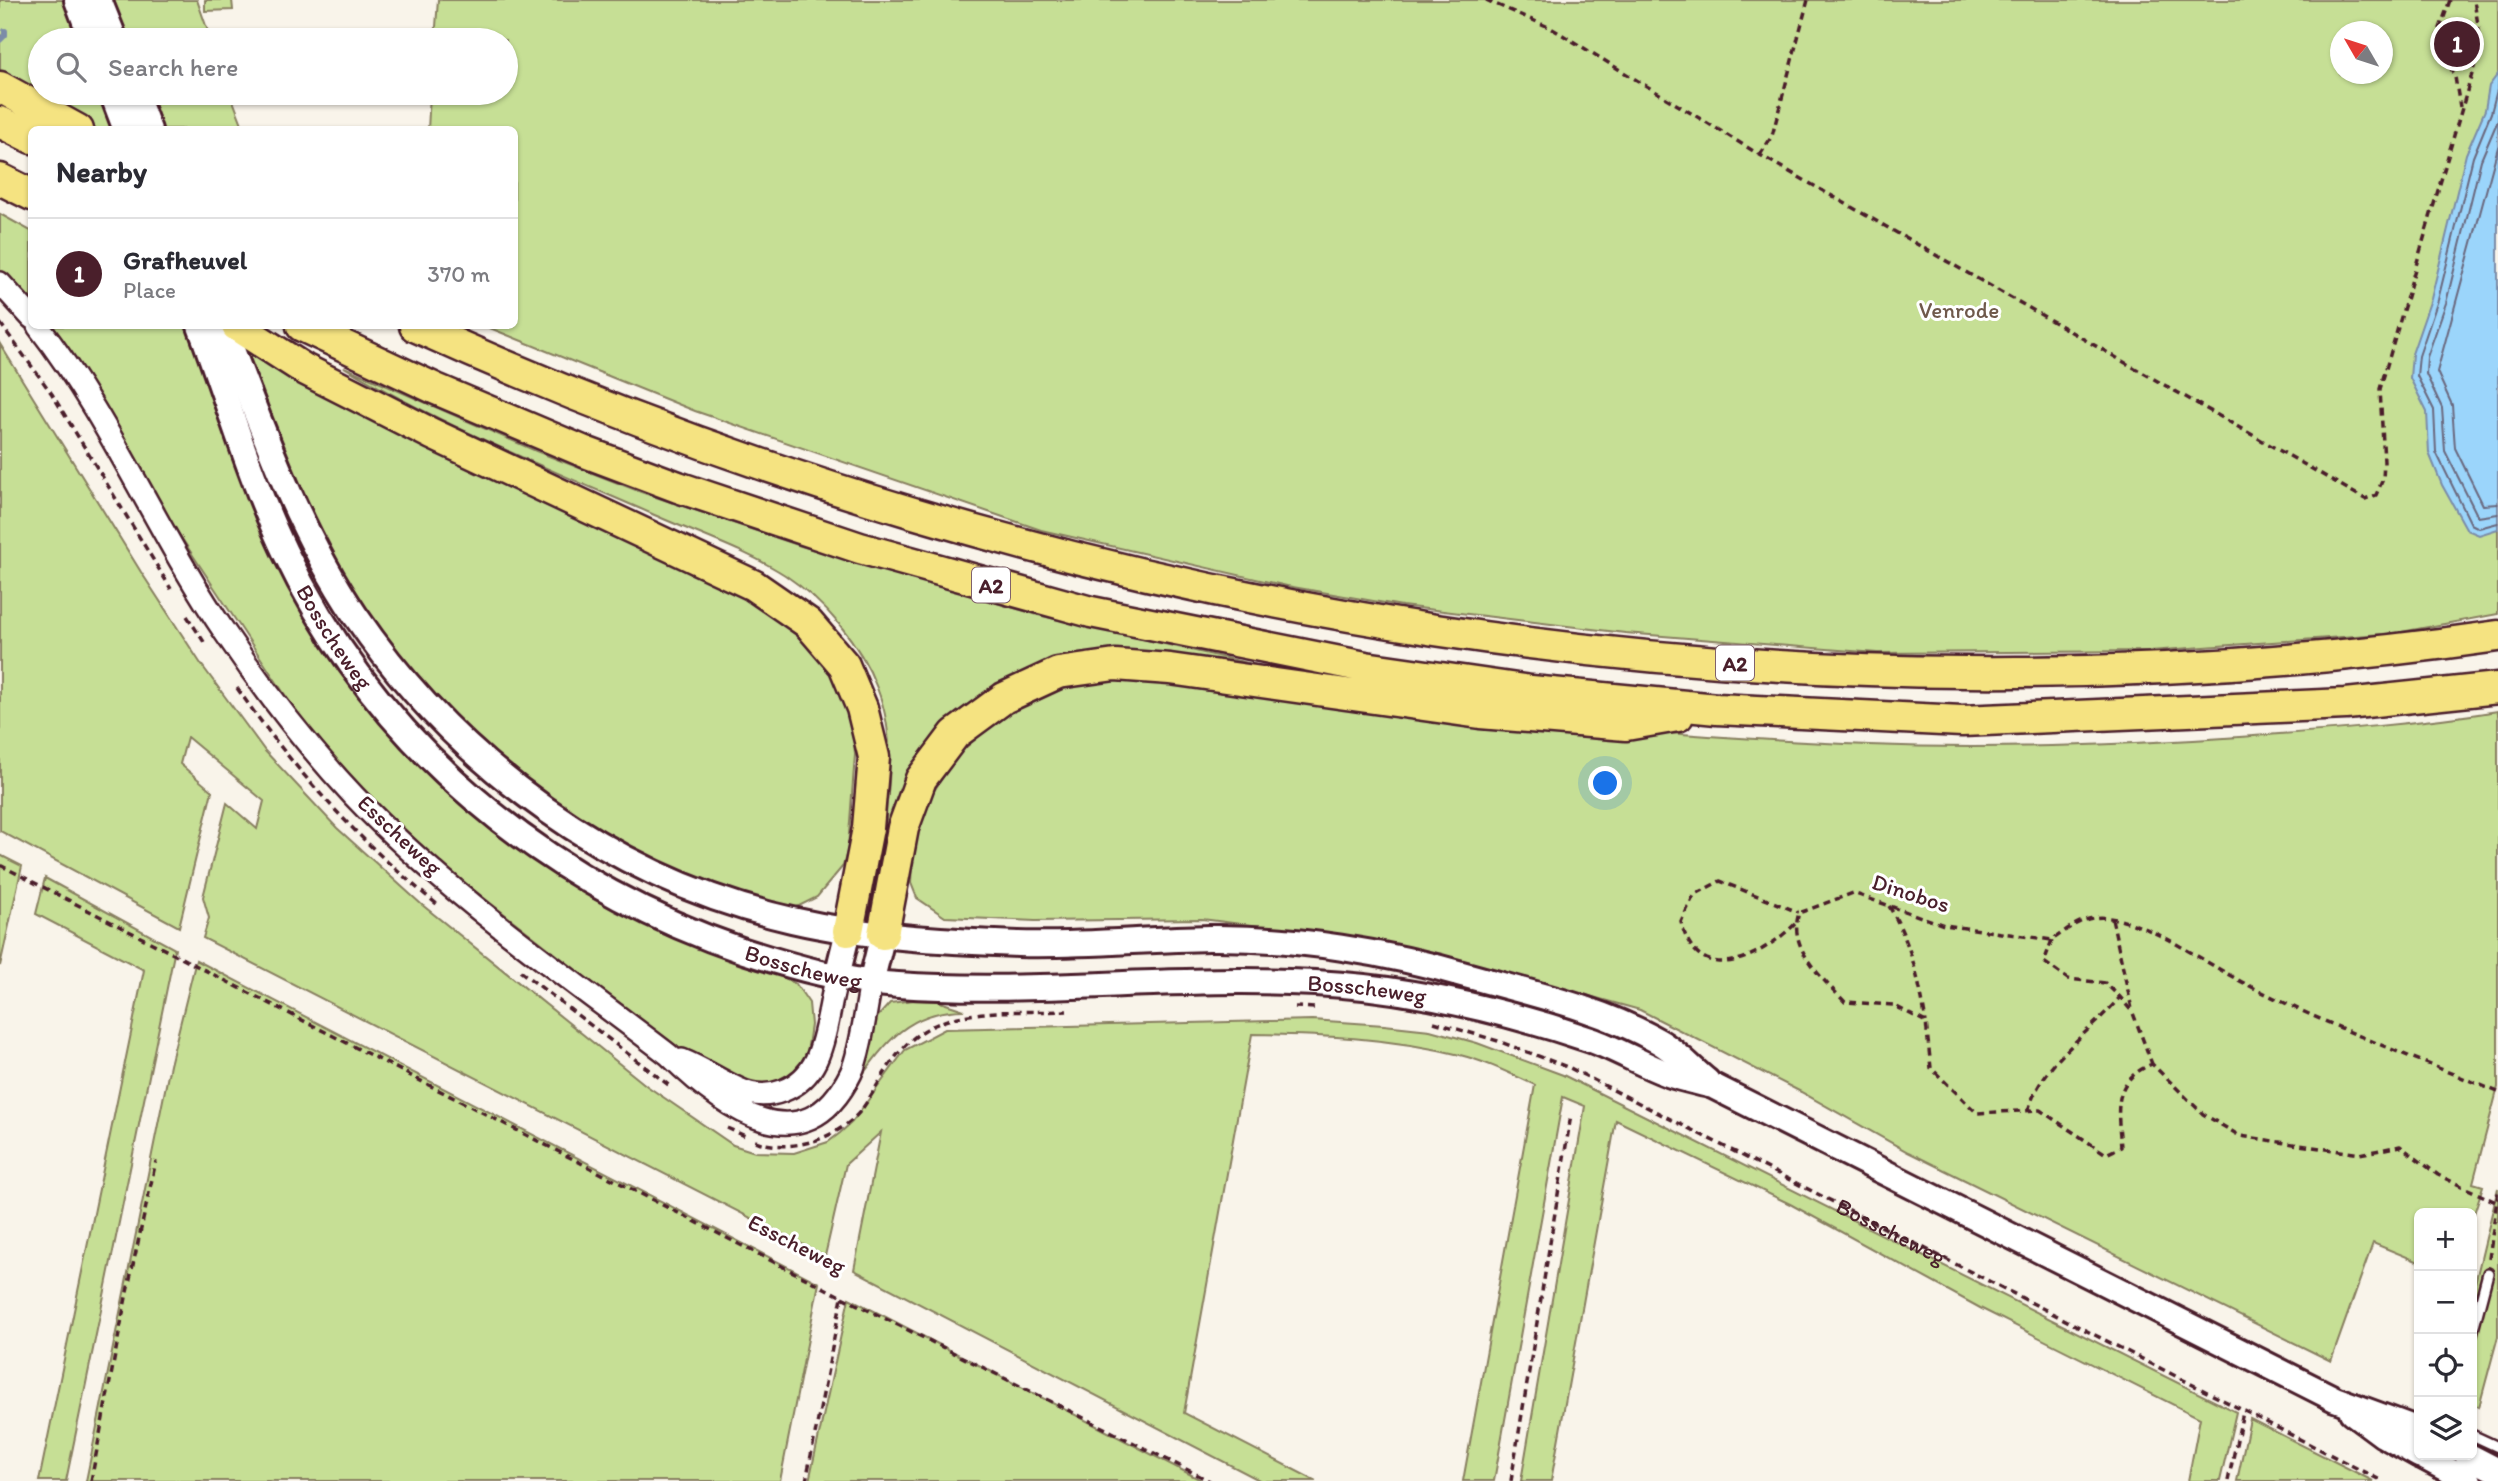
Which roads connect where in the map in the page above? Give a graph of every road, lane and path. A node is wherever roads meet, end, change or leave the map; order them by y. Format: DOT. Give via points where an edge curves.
graph roads {
  1 [pos="77,0"];
  2 [pos="99,0"];
  3 [pos="1486,0"];
  4 [pos="1808,0"];
  5 [pos="2450,0"];
  6 [pos="2474,0"];
  7 [pos="88,28"];
  8 [pos="110,28"];
  9 [pos="0,87"];
  10 [pos="28,102"];
  11 [pos="33,105"];
  12 [pos="140,105"];
  13 [pos="2461,109"];
  14 [pos="0,122"];
  15 [pos="71,126"];
  16 [pos="147,126"];
  17 [pos="28,136"];
  18 [pos="1760,155"];
  19 [pos="0,179"];
  20 [pos="28,193"];
  21 [pos="0,284"];
  22 [pos="28,314"];
  23 [pos="0,323"];
  24 [pos="40,329"];
  25 [pos="201,329"];
  26 [pos="224,329"];
  27 [pos="242,329"];
  28 [pos="308,329"];
  29 [pos="422,329"];
  30 [pos="177,599"];
  31 [pos="184,610"];
  32 [pos="2498,636"];
  33 [pos="212,654"];
  34 [pos="236,688"];
  35 [pos="2498,688"];
  36 [pos="1717,709"];
  37 [pos="0,865"];
  38 [pos="1888,905"];
  39 [pos="440,907"];
  40 [pos="1799,913"];
  41 [pos="2112,919"];
  42 [pos="1795,924"];
  43 [pos="848,931"];
  44 [pos="883,934"];
  45 [pos="2052,940"];
  46 [pos="516,967"];
  47 [pos="837,976"];
  48 [pos="871,983"];
  49 [pos="2120,997"];
  50 [pos="1289,1006"];
  51 [pos="1326,1008"];
  52 [pos="1071,1010"];
  53 [pos="2133,1013"];
  54 [pos="1433,1022"];
  55 [pos="1926,1023"];
  56 [pos="669,1055"];
  57 [pos="2152,1064"];
  58 [pos="1713,1086"];
  59 [pos="2498,1091"];
  60 [pos="677,1092"];
  61 [pos="2028,1111"];
  62 [pos="1571,1115"];
  63 [pos="720,1123"];
  64 [pos="156,1161"];
  65 [pos="2498,1192"];
  66 [pos="2496,1203"];
  67 [pos="2488,1273"];
  68 [pos="842,1297"];
  69 [pos="2477,1315"];
  70 [pos="2335,1399"];
  71 [pos="2243,1412"];
  72 [pos="2414,1428"];
  73 [pos="2477,1436"];
  74 [pos="2498,1447"];
  75 [pos="2414,1452"];
  76 [pos="2429,1460"];
  77 [pos="2477,1460"];
  78 [pos="2498,1471"];
  79 [pos="91,1481"];
  80 [pos="806,1481"];
  81 [pos="1210,1481"];
  82 [pos="1511,1481"];
  83 [pos="2228,1481"];
  84 [pos="2382,1481"];
  85 [pos="2469,1481"];
  1 -- 7 [label="main road"];
  2 -- 8 [label="main road"];
  3 -- 18 [label="path" via="1551,28"];
  4 -- 18 [label="path" via="1772,136"];
  5 -- 13 [label="path" via="2437,37 2455,77"];
  6 -- 13 [label="path" via="2481,43"];
  9 -- 10 [label="highway"];
  11 -- 15 [label="highway"];
  12 -- 16 [label="main road"];
  13 -- 18 [label="path" via="2380,389 2383,480 2376,495 2365,499"];
  14 -- 17 [label="highway"];
  19 -- 20 [label="highway"];
  21 -- 22 [label="street"];
  23 -- 30 [label="path" via="52,394"];
  24 -- 56 [label="street, Esscheweg" via="94,409 225,632 289,720 354,797 447,883"];
  25 -- 47 [label="main road, Bosscheweg" via="286,555 329,631 376,697 429,757 482,807 555,862 637,908 777,962"];
  26 -- 43 [label="main road, Bosscheweg" via="281,475 353,612 401,676 452,731 528,797 599,845 719,899"];
  27 -- 43 [label="highway" via="304,369 432,434 752,584 808,623 844,665 862,708 873,757 868,828"];
  28 -- 36 [label="highway, A2" via="436,389 678,487 860,548 1091,612 1365,667 1531,691"];
  29 -- 32 [label="highway, A2" via="607,409 873,500 1094,565 1363,620 1737,663 1956,674 2075,672 2343,656"];
  31 -- 33 [label="path"];
  34 -- 39 [label="path, Esscheweg" via="275,744 336,812"];
  35 -- 36 [label="highway, A2" via="2346,704 1962,721"];
  36 -- 44 [label="highway, A2" via="1626,725 1480,713 1170,669 1115,665 1058,673 1004,698 955,734 921,779 903,828"];
  37 -- 68 [label="path, Esscheweg"];
  38 -- 40 [label="path, Dinobos" via="1853,892"];
  38 -- 45 [label="path, Dinobos" via="1944,925"];
  38 -- 55 [label="path" via="1916,964"];
  40 -- 42 [label="path"];
  40 -- 42 [label="path" via="1720,881 1694,895 1681,922 1686,942 1703,958 1722,962 1747,959 1774,944"];
  41 -- 45 [label="path" via="2082,918"];
  41 -- 53 [label="path"];
  41 -- 59 [label="path" via="2166,939 2247,985 2364,1040"];
  42 -- 55 [label="path" via="1808,963 1845,1002 1893,1005"];
  43 -- 44 [label="main road, Bosscheweg"];
  43 -- 47 [label="main road"];
  44 -- 48 [label="main road"];
  44 -- 58 [label="main road, Bosscheweg" via="1025,944 1214,938 1364,952 1434,965 1608,1017 1662,1042"];
  45 -- 49 [label="path" via="2043,962 2068,979 2105,983"];
  46 -- 60 [label="path"];
  47 -- 48 [label="main road, Bosscheweg"];
  47 -- 56 [label="street, Esscheweg" via="817,1059 804,1079 782,1092 761,1096 740,1090"];
  48 -- 56 [label="street, Esscheweg" via="852,1070 837,1096 810,1120 777,1125 744,1114 695,1080"];
  48 -- 58 [label="main road, Bosscheweg" via="1020,989 1299,982 1364,988 1446,999 1507,1014 1596,1041 1667,1074"];
  49 -- 53 [label="path"];
  49 -- 61 [label="path" via="2096,1025 2071,1044 2044,1079"];
  50 -- 51 [label="path, Bosscheweg"];
  52 -- 63 [label="path" via="955,1016 923,1031 897,1052 860,1111 831,1134 800,1146 767,1145"];
  53 -- 57 [label="path"];
  54 -- 71 [label="path, Bosscheweg" via="1570,1068"];
  55 -- 61 [label="path" via="1931,1068 1977,1113"];
  57 -- 61 [label="path" via="2135,1071 2118,1100 2121,1147 2106,1154 2040,1110"];
  57 -- 66 [label="path" via="2203,1114 2240,1136 2360,1154 2400,1146 2438,1175"];
  58 -- 70 [label="main road, Bosscheweg"];
  62 -- 82 [label="path"];
  64 -- 79 [label="path"];
  65 -- 66 [label="path"];
  66 -- 67 [label="path"];
  67 -- 69 [label="lane"];
  68 -- 80 [label="path, Esscheweg"];
  68 -- 81 [label="path"];
  70 -- 72 [label="main road, Bosscheweg"];
  70 -- 75 [label="main road, Bosscheweg"];
  71 -- 83 [label="path"];
  71 -- 84 [label="path, Bosscheweg"];
  73 -- 74 [label="lane"];
  76 -- 85 [label="main road, Bosscheweg"];
  77 -- 78 [label="main road"];
}
